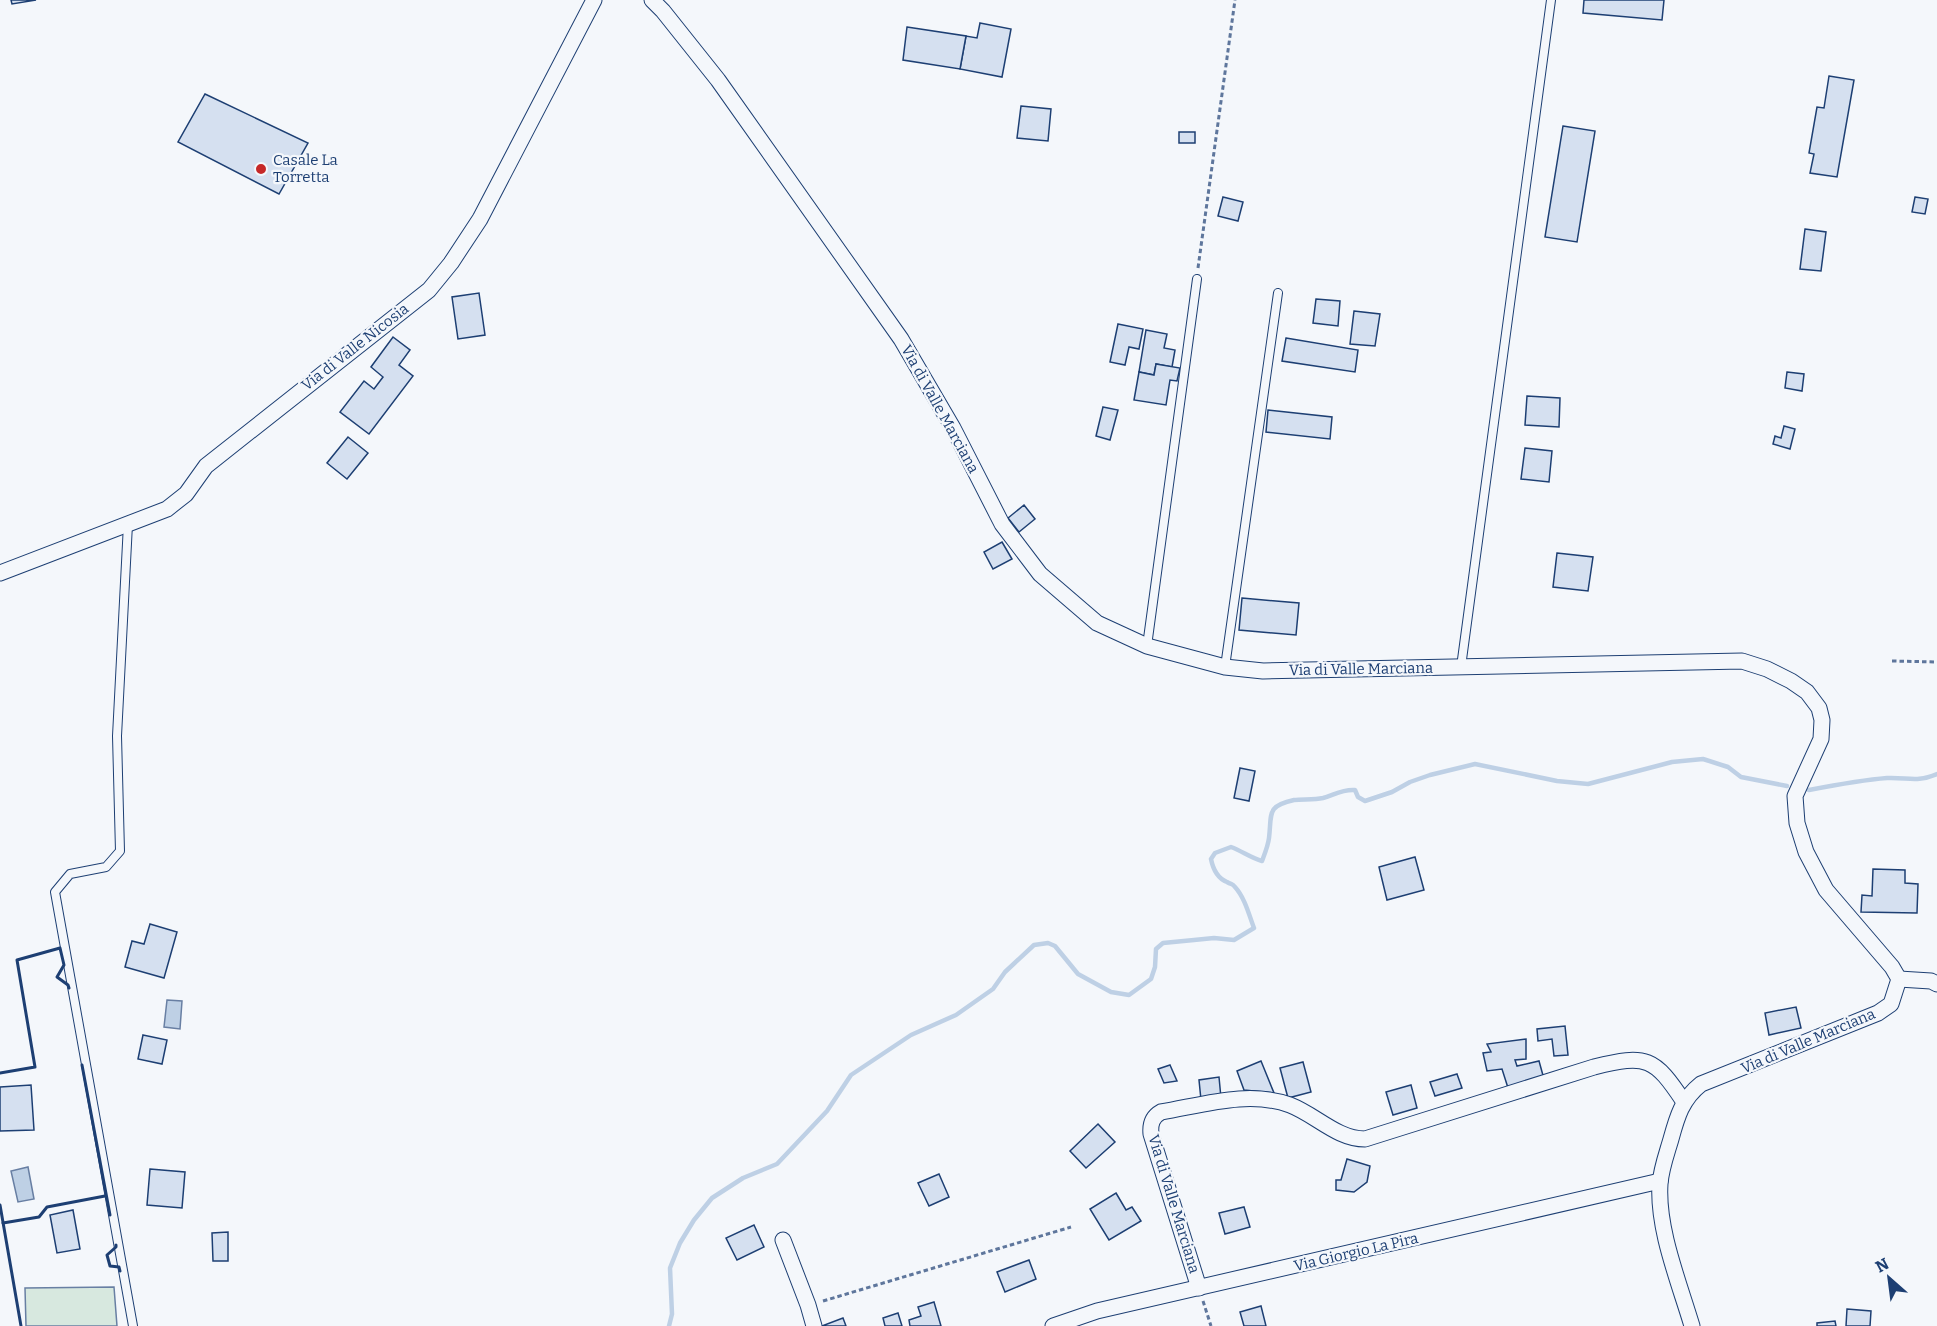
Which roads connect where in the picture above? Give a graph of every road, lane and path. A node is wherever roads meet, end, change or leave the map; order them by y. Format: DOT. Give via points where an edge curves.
graph roads {
  1 [pos="594,0"];
  2 [pos="652,0"];
  3 [pos="1235,0"];
  4 [pos="1551,0"];
  5 [pos="1197,279"];
  6 [pos="1278,292"];
  7 [pos="128,524"];
  8 [pos="0,573"];
  9 [pos="1147,646"];
  10 [pos="1892,661"];
  11 [pos="1937,662"];
  12 [pos="1225,667"];
  13 [pos="1461,667"];
  14 [pos="1899,979"];
  15 [pos="1937,984"];
  16 [pos="1684,1102"];
  17 [pos="1660,1181"];
  18 [pos="1071,1227"];
  19 [pos="783,1240"];
  20 [pos="1199,1288"];
  21 [pos="808,1305"];
  22 [pos="133,1326"];
  23 [pos="814,1326"];
  24 [pos="1053,1326"];
  25 [pos="1211,1326"];
  26 [pos="1692,1326"];
  1 -- 7 [label="street, Via di Valle Nicosia" via="480,219 429,290 206,466 186,494 167,509"];
  2 -- 9 [label="street, Via di Valle Marciana" via="718,80 901,339 1014,541 1040,574 1097,623"];
  3 -- 5 [label="path"];
  4 -- 13 [label="lane"];
  5 -- 9 [label="lane"];
  6 -- 12 [label="lane"];
  7 -- 8 [label="street, Via di Valle Nicosia"];
  7 -- 22 [label="lane" via="117,736 120,851 106,867 70,874 55,892"];
  9 -- 12 [label="street, Via di Valle Marciana"];
  10 -- 11 [label="path"];
  12 -- 13 [label="street, Via di Valle Marciana" via="1263,671"];
  13 -- 14 [label="street, Via di Valle Marciana" via="1742,662 1767,669 1807,692 1819,708 1822,720 1821,739 1796,796 1797,823 1806,852 1826,890"];
  14 -- 15 [label="street"];
  14 -- 16 [label="street, Via di Valle Marciana" via="1891,1004 1878,1013 1701,1084"];
  16 -- 17 [label="street, Via di Valle Marciana"];
  16 -- 20 [label="street, Via di Valle Marciana" via="1654,1065 1630,1059 1365,1139 1329,1128 1308,1112 1287,1104 1253,1098 1161,1112 1152,1122 1151,1134"];
  17 -- 20 [label="street, Via Giorgio La Pira"];
  17 -- 26 [label="street, Via di Valle Marciana" via="1660,1215"];
  18 -- 21 [label="path"];
  19 -- 21 [label="street"];
  20 -- 24 [label="street, Via Giorgio La Pira" via="1097,1311"];
  20 -- 25 [label="path"];
  21 -- 23 [label="street"];
}
